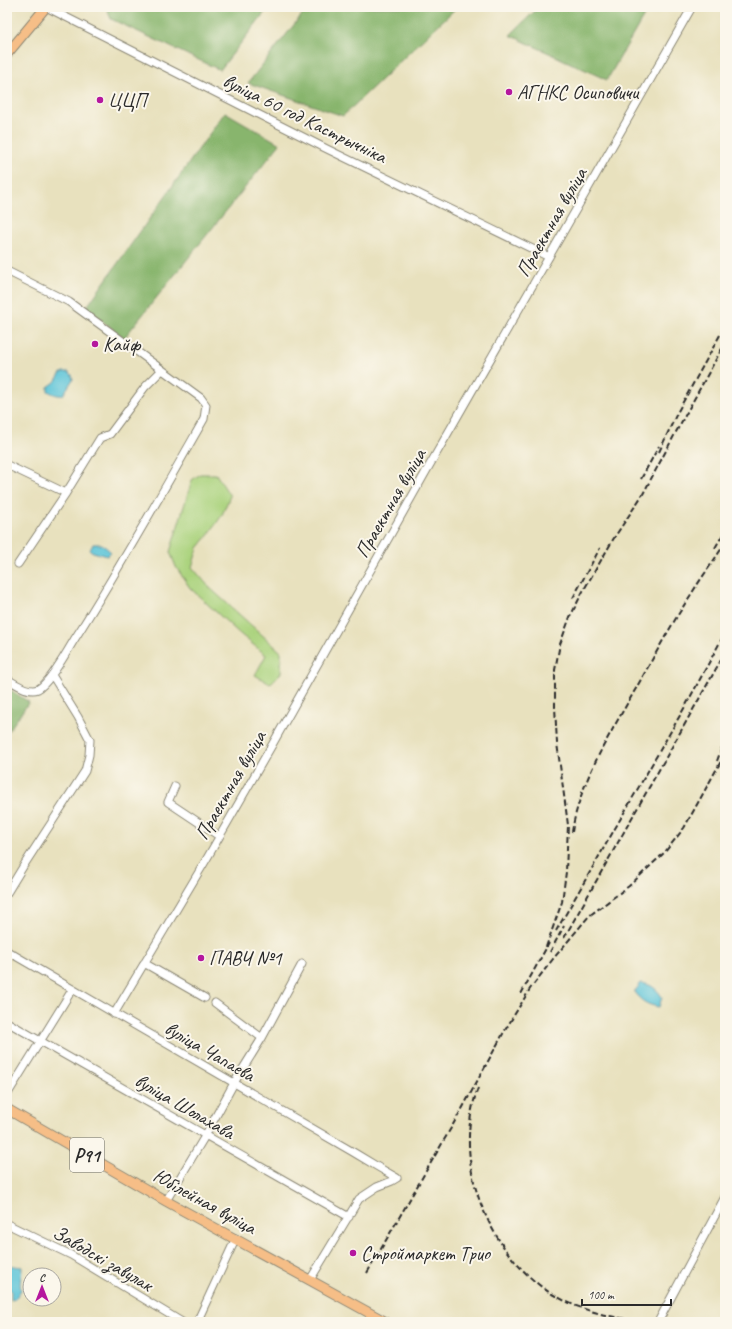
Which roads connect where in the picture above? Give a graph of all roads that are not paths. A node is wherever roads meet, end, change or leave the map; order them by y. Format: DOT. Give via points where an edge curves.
graph roads {
  1 [pos="46,7"];
  2 [pos="692,7"];
  3 [pos="7,54"];
  4 [pos="549,257"];
  5 [pos="7,271"];
  6 [pos="162,370"];
  7 [pos="7,465"];
  8 [pos="66,493"];
  9 [pos="18,564"];
  10 [pos="52,675"];
  11 [pos="7,680"];
  12 [pos="175,786"];
  13 [pos="219,836"];
  14 [pos="7,893"];
  15 [pos="7,951"];
  16 [pos="144,963"];
  17 [pos="302,964"];
  18 [pos="72,990"];
  19 [pos="205,998"];
  20 [pos="215,1003"];
  21 [pos="114,1014"];
  22 [pos="7,1022"];
  23 [pos="262,1038"];
  24 [pos="40,1042"];
  25 [pos="234,1083"];
  26 [pos="7,1095"];
  27 [pos="7,1109"];
  28 [pos="205,1136"];
  29 [pos="725,1197"];
  30 [pos="166,1200"];
  31 [pos="349,1217"];
  32 [pos="7,1224"];
  33 [pos="236,1238"];
  34 [pos="310,1280"];
  35 [pos="182,1322"];
  36 [pos="197,1322"];
  37 [pos="386,1322"];
  38 [pos="658,1322"];
  1 -- 3 [label="main road"];
  1 -- 4 [label="street, вуліца 60 год Кастрычніка"];
  2 -- 4 [label="street, Праектная вуліца"];
  4 -- 13 [label="street, Праектная вуліца"];
  5 -- 6 [label="street" via="70,302"];
  6 -- 8 [label="street" via="145,387 110,434 100,438"];
  6 -- 10 [label="street" via="202,398 206,405 204,419 109,586"];
  7 -- 8 [label="street"];
  8 -- 9 [label="street"];
  10 -- 11 [label="street" via="40,688 31,690"];
  10 -- 14 [label="street" via="90,740 89,755 85,771"];
  12 -- 13 [label="street" via="168,802"];
  13 -- 16 [label="street, Праектная вуліца"];
  15 -- 18 [label="street, вуліца Чапаева"];
  16 -- 19 [label="street"];
  16 -- 21 [label="street, Праектная вуліца"];
  17 -- 23 [label="street"];
  18 -- 21 [label="street, вуліца Чапаева"];
  18 -- 24 [label="street"];
  20 -- 23 [label="street"];
  21 -- 25 [label="street, вуліца Чапаева"];
  22 -- 24 [label="street, вуліца Шолахава"];
  23 -- 25 [label="street"];
  24 -- 26 [label="street"];
  24 -- 28 [label="street, вуліца Шолахава"];
  25 -- 28 [label="street"];
  25 -- 31 [label="street, вуліца Чапаева" via="398,1178 377,1187 359,1199"];
  27 -- 30 [label="main road, Юбілейная вуліца / Р91"];
  28 -- 30 [label="street"];
  28 -- 31 [label="street, вуліца Шолахава"];
  29 -- 38 [label="street"];
  30 -- 33 [label="main road, Юбілейная вуліца / Р91"];
  31 -- 34 [label="street"];
  32 -- 35 [label="street, Заводскі завулак" via="71,1255"];
  33 -- 34 [label="main road, Юбілейная вуліца / Р91"];
  33 -- 36 [label="street"];
  34 -- 37 [label="main road, Юбілейная вуліца / Р91"];
}
